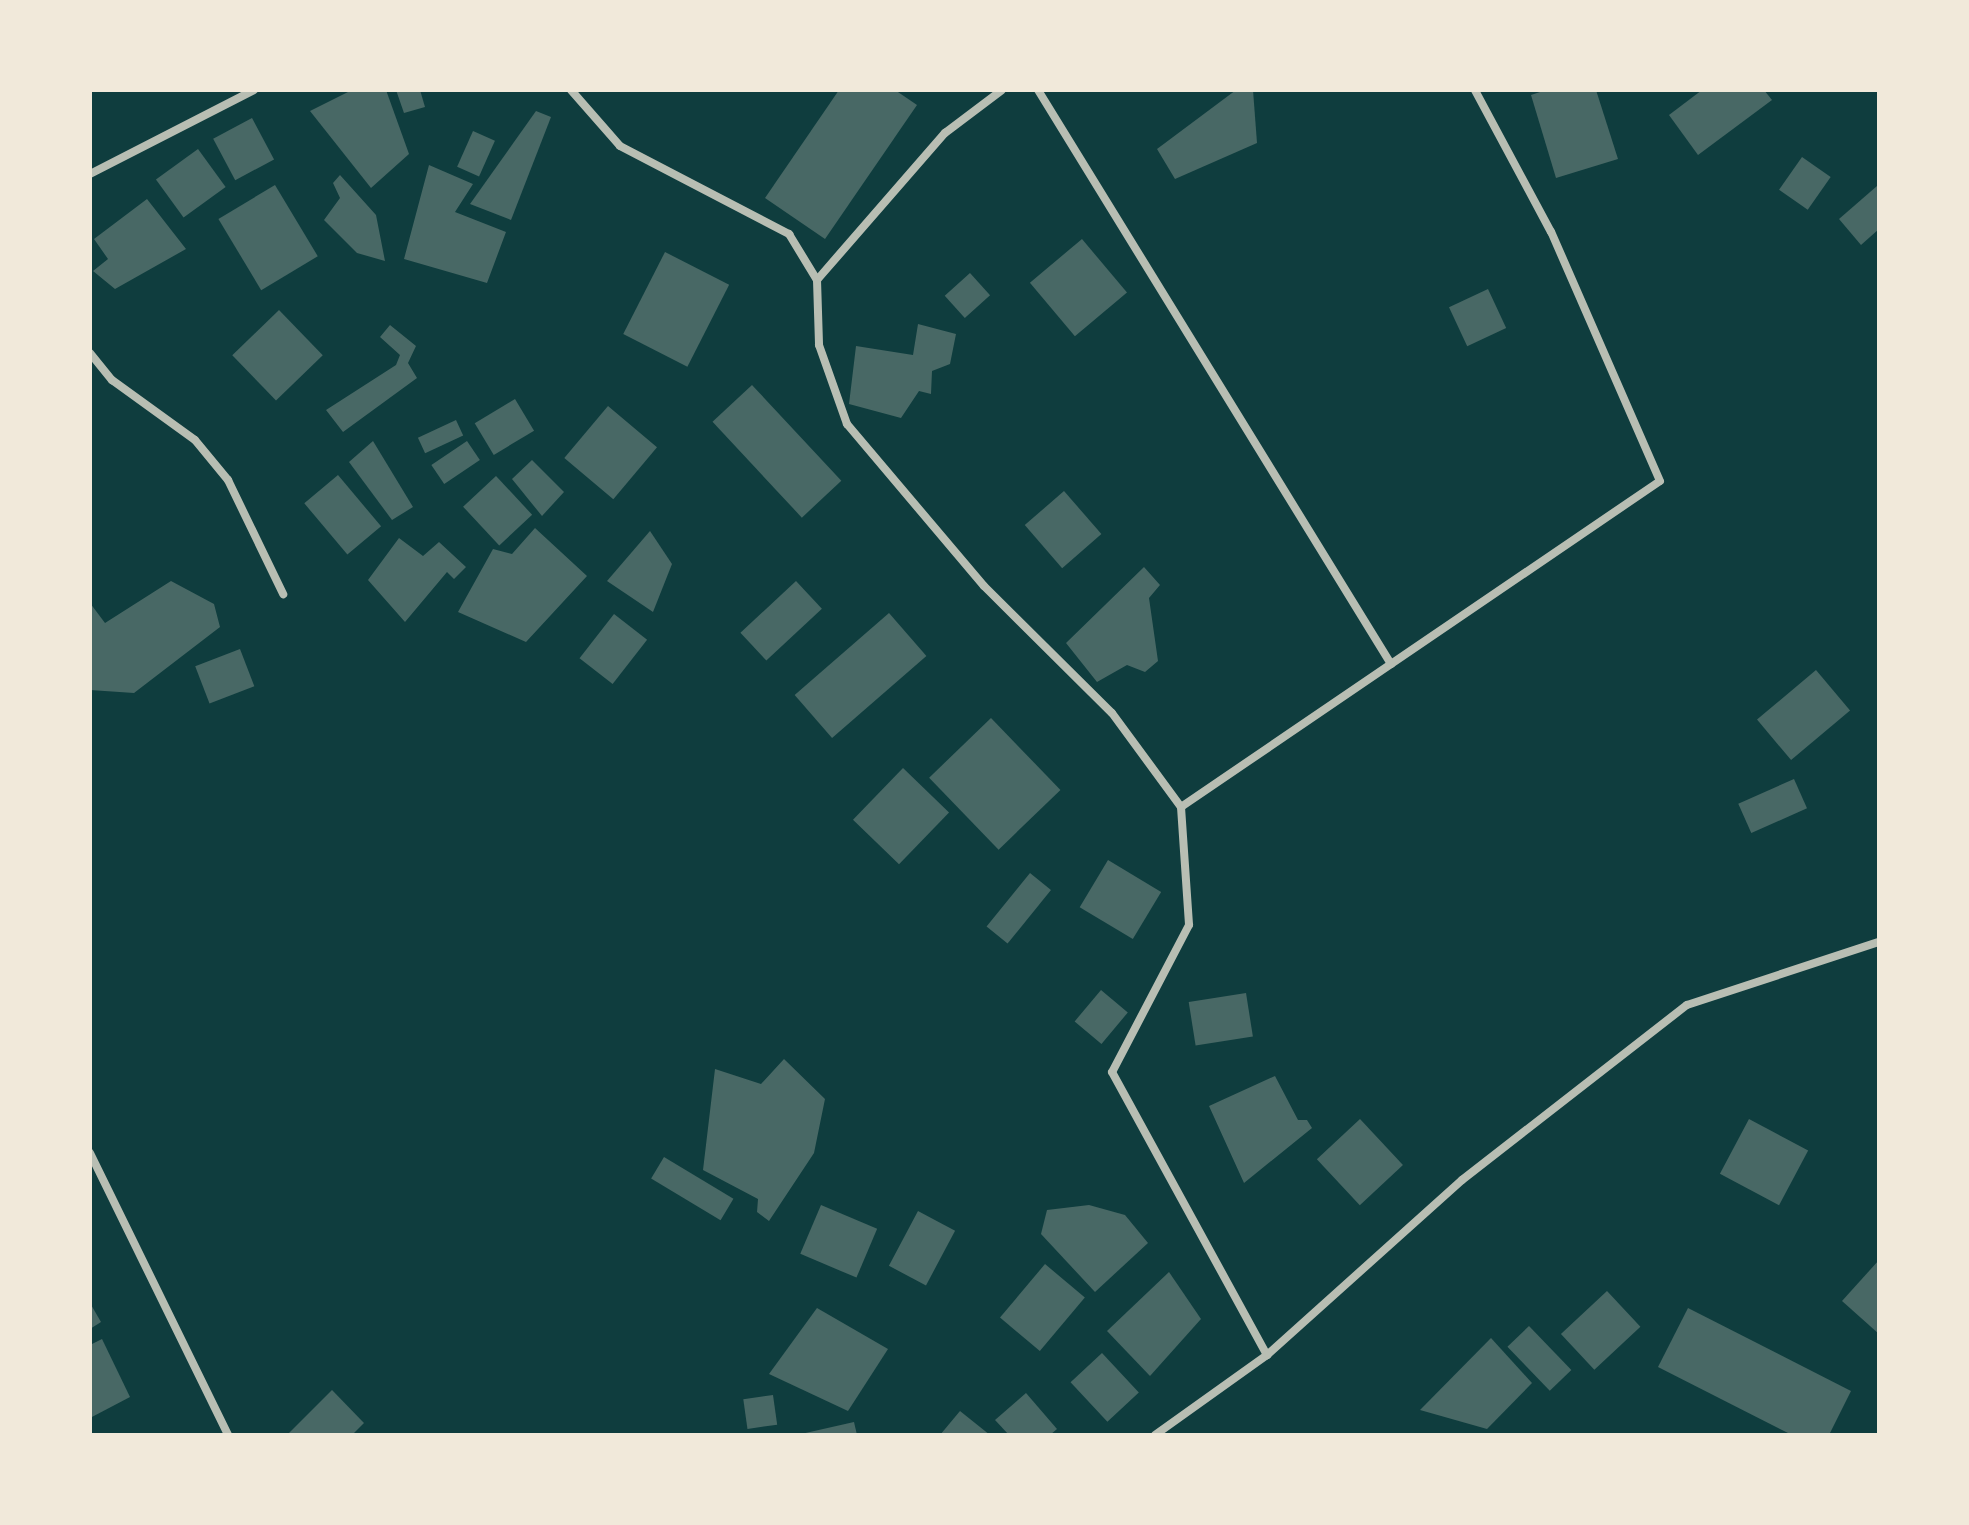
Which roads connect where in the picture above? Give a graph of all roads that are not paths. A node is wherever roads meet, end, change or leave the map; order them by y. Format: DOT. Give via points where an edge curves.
graph roads {
  1 [pos="254,90"];
  2 [pos="571,90"];
  3 [pos="1002,90"];
  4 [pos="1038,90"];
  5 [pos="1475,90"];
  6 [pos="90,174"];
  7 [pos="817,280"];
  8 [pos="90,353"];
  9 [pos="283,594"];
  10 [pos="1391,664"];
  11 [pos="1181,807"];
  12 [pos="1879,942"];
  13 [pos="90,1153"];
  14 [pos="1267,1355"];
  15 [pos="228,1435"];
  16 [pos="1155,1435"];
  1 -- 6 [label="street"];
  2 -- 7 [label="street" via="620,146 789,234"];
  3 -- 7 [label="street" via="945,133"];
  4 -- 10 [label="street"];
  5 -- 10 [label="street" via="1551,232 1660,481"];
  7 -- 11 [label="street" via="819,345 847,424 984,586 1112,713"];
  8 -- 9 [label="street" via="112,380 204,450 228,480"];
  10 -- 11 [label="street"];
  11 -- 14 [label="street" via="1189,925 1112,1072"];
  12 -- 14 [label="street" via="1687,1005 1462,1180"];
  13 -- 15 [label="street"];
  14 -- 16 [label="street"];
}
